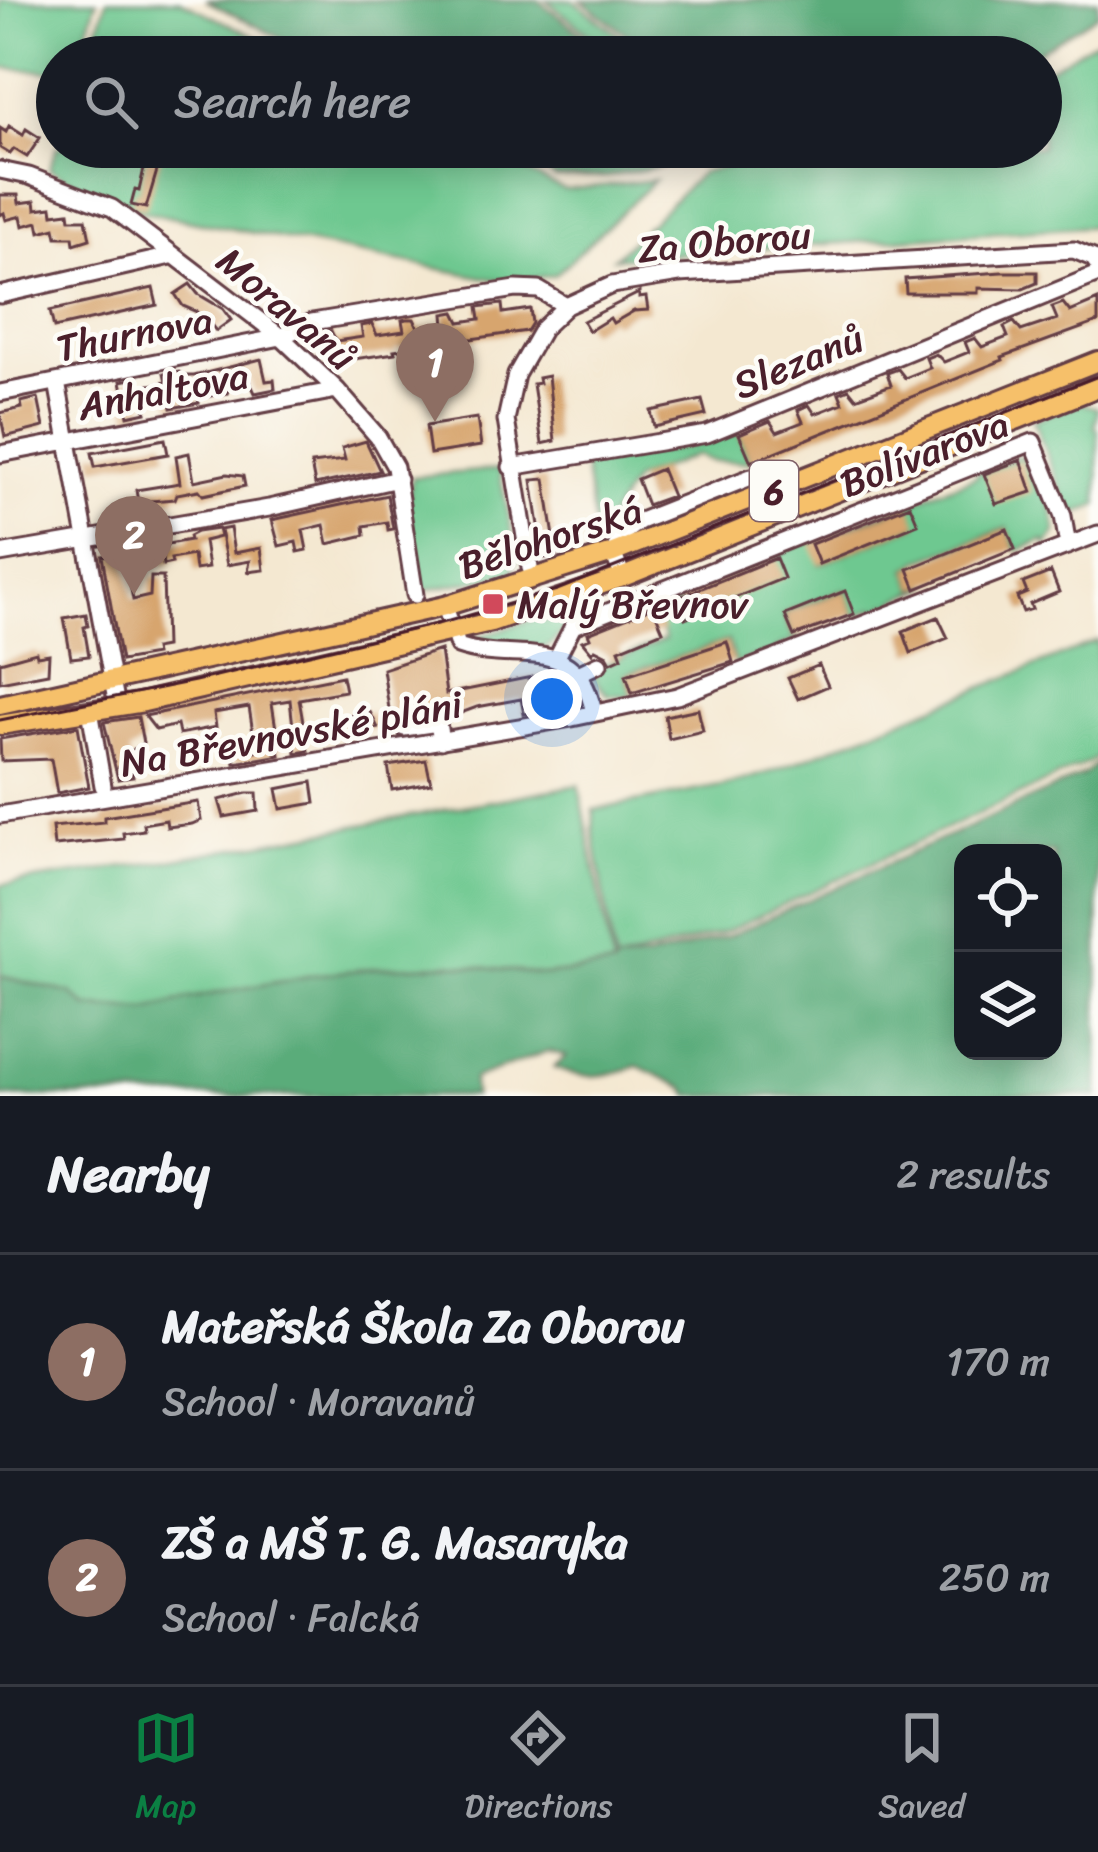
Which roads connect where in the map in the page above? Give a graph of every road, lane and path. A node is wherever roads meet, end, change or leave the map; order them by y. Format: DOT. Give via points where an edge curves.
graph roads {
  1 [pos="0,170"];
  2 [pos="171,256"];
  3 [pos="1098,269"];
  4 [pos="0,295"];
  5 [pos="566,306"];
  6 [pos="281,337"];
  7 [pos="1098,361"];
  8 [pos="57,382"];
  9 [pos="1098,387"];
  10 [pos="338,390"];
  11 [pos="0,393"];
  12 [pos="1072,397"];
  13 [pos="1098,399"];
  14 [pos="68,441"];
  15 [pos="0,454"];
  16 [pos="512,467"];
  17 [pos="398,479"];
  18 [pos="1098,534"];
  19 [pos="86,538"];
  20 [pos="1068,546"];
  21 [pos="0,554"];
  22 [pos="613,554"];
  23 [pos="530,568"];
  24 [pos="623,577"];
  25 [pos="415,595"];
  26 [pos="445,605"];
  27 [pos="452,631"];
  28 [pos="556,659"];
  29 [pos="599,664"];
  30 [pos="578,674"];
  31 [pos="113,682"];
  32 [pos="0,705"];
  33 [pos="118,706"];
  34 [pos="90,710"];
  35 [pos="593,713"];
  36 [pos="0,725"];
  37 [pos="404,728"];
  38 [pos="441,741"];
  39 [pos="104,787"];
  40 [pos="0,815"];
  1 -- 2 [label="street, Moravanů" via="112,208"];
  2 -- 4 [label="street"];
  2 -- 6 [label="street, Moravanů"];
  3 -- 5 [label="street, Za Oborou" via="1074,250 679,274 612,285"];
  3 -- 16 [label="street, Slezanů" via="707,434"];
  5 -- 6 [label="street, Thurnova" via="539,290 516,289 311,322"];
  5 -- 16 [label="street, Za Oborou" via="516,375 506,420"];
  6 -- 8 [label="street, Thurnova"];
  6 -- 10 [label="street, Moravanů"];
  7 -- 22 [label="main road, Bělohorská / 6"];
  8 -- 11 [label="street, Thurnova"];
  8 -- 14 [label="street"];
  9 -- 12 [label="main road, Bělohorská / 6"];
  10 -- 14 [label="street, Anhaltova"];
  10 -- 17 [label="street, Moravanů" via="377,437"];
  12 -- 13 [label="street"];
  12 -- 24 [label="main road, Bělohorská / 6"];
  14 -- 15 [label="street, Anhaltova"];
  14 -- 19 [label="street"];
  16 -- 23 [label="street, Za Oborou"];
  17 -- 19 [label="street"];
  17 -- 25 [label="street, Moravanů"];
  18 -- 20 [label="street"];
  19 -- 21 [label="street"];
  19 -- 31 [label="street"];
  20 -- 28 [label="street, Bolívarova" via="1033,442 573,626"];
  20 -- 35 [label="street" via="677,696"];
  22 -- 24 [label="street"];
  22 -- 26 [label="main road, Bělohorská / 6"];
  24 -- 27 [label="main road, Bělohorská / 6"];
  26 -- 27 [label="street"];
  26 -- 31 [label="main road, Bělohorská / 6"];
  27 -- 28 [label="street" via="462,649"];
  27 -- 33 [label="main road, Bělohorská / 6"];
  28 -- 30 [label="street"];
  29 -- 30 [label="street"];
  30 -- 35 [label="street"];
  31 -- 32 [label="main road, Bělohorská / 6"];
  31 -- 33 [label="street"];
  33 -- 34 [label="main road, Bělohorská / 6"];
  34 -- 36 [label="main road, Bělohorská / 6"];
  34 -- 39 [label="street"];
  35 -- 38 [label="street, Na Břevnovské pláni"];
  37 -- 38 [label="street" via="438,723"];
  38 -- 40 [label="street, Na Břevnovské pláni"];
}
